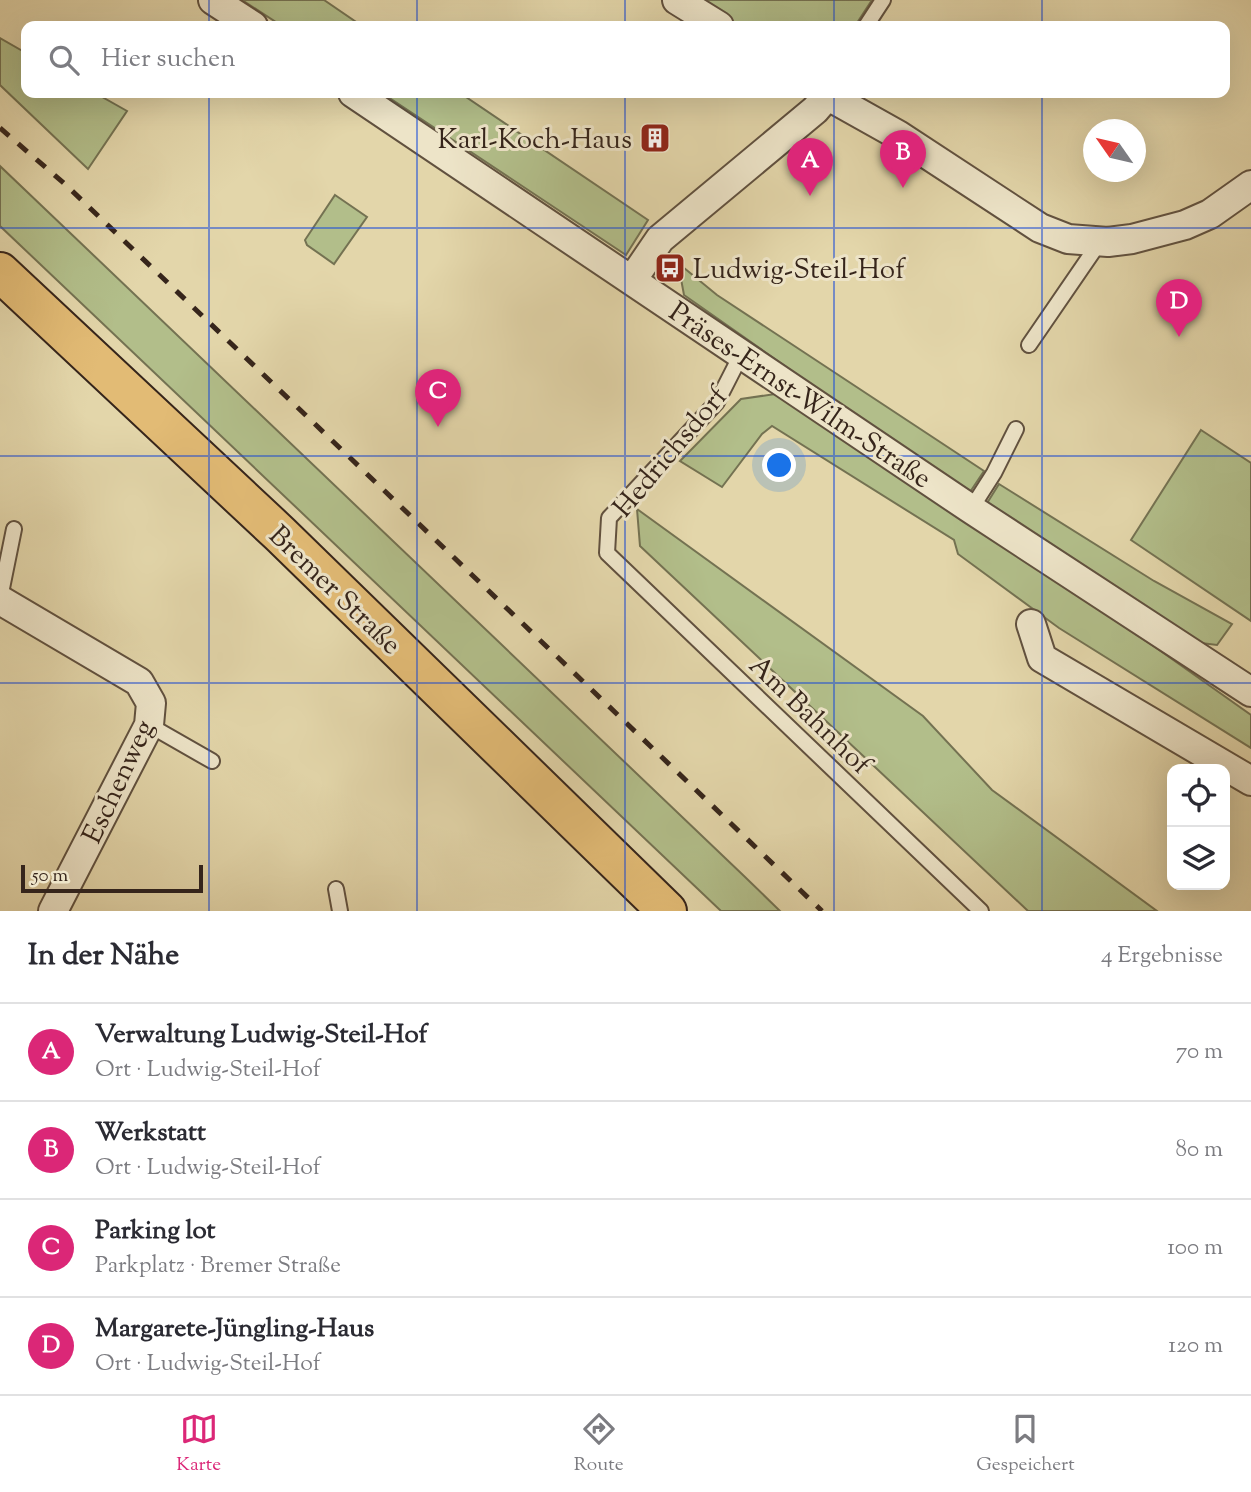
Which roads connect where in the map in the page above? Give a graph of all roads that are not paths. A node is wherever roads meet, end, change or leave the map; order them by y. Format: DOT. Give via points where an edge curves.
graph roads {
  1 [pos="213,0"];
  2 [pos="677,0"];
  3 [pos="883,0"];
  4 [pos="245,21"];
  5 [pos="711,21"];
  6 [pos="869,21"];
  7 [pos="360,98"];
  8 [pos="824,98"];
  9 [pos="833,98"];
  10 [pos="1251,185"];
  11 [pos="1099,243"];
  12 [pos="0,272"];
  13 [pos="632,280"];
  14 [pos="1029,345"];
  15 [pos="742,353"];
  16 [pos="1016,429"];
  17 [pos="971,509"];
  18 [pos="14,529"];
  19 [pos="607,553"];
  20 [pos="0,599"];
  21 [pos="1031,624"];
  22 [pos="1251,692"];
  23 [pos="149,725"];
  24 [pos="212,761"];
  25 [pos="1251,780"];
  26 [pos="336,889"];
  27 [pos="53,911"];
  28 [pos="340,911"];
  29 [pos="667,911"];
  30 [pos="981,911"];
  1 -- 4 [label="street"];
  2 -- 5 [label="street"];
  3 -- 6 [label="lane"];
  7 -- 13 [label="street, Präses-Ernst-Wilm-Straße"];
  8 -- 13 [label="street" via="816,110 660,239"];
  9 -- 11 [label="street" via="1040,228 1068,239"];
  10 -- 11 [label="street" via="1210,214 1185,225"];
  11 -- 14 [label="lane"];
  12 -- 29 [label="main road, Bremer Straße" via="280,534"];
  13 -- 15 [label="street, Präses-Ernst-Wilm-Straße"];
  15 -- 17 [label="street, Präses-Ernst-Wilm-Straße"];
  15 -- 19 [label="lane, Hedrichsdorf" via="717,402 610,518"];
  16 -- 17 [label="lane"];
  17 -- 22 [label="street, Präses-Ernst-Wilm-Straße"];
  18 -- 20 [label="lane"];
  19 -- 30 [label="lane, Am Bahnhof"];
  20 -- 23 [label="street, Eschenweg" via="139,682 151,703"];
  21 -- 25 [label="street" via="1042,658"];
  23 -- 24 [label="lane"];
  23 -- 27 [label="street, Eschenweg"];
  26 -- 28 [label="lane"];
}
